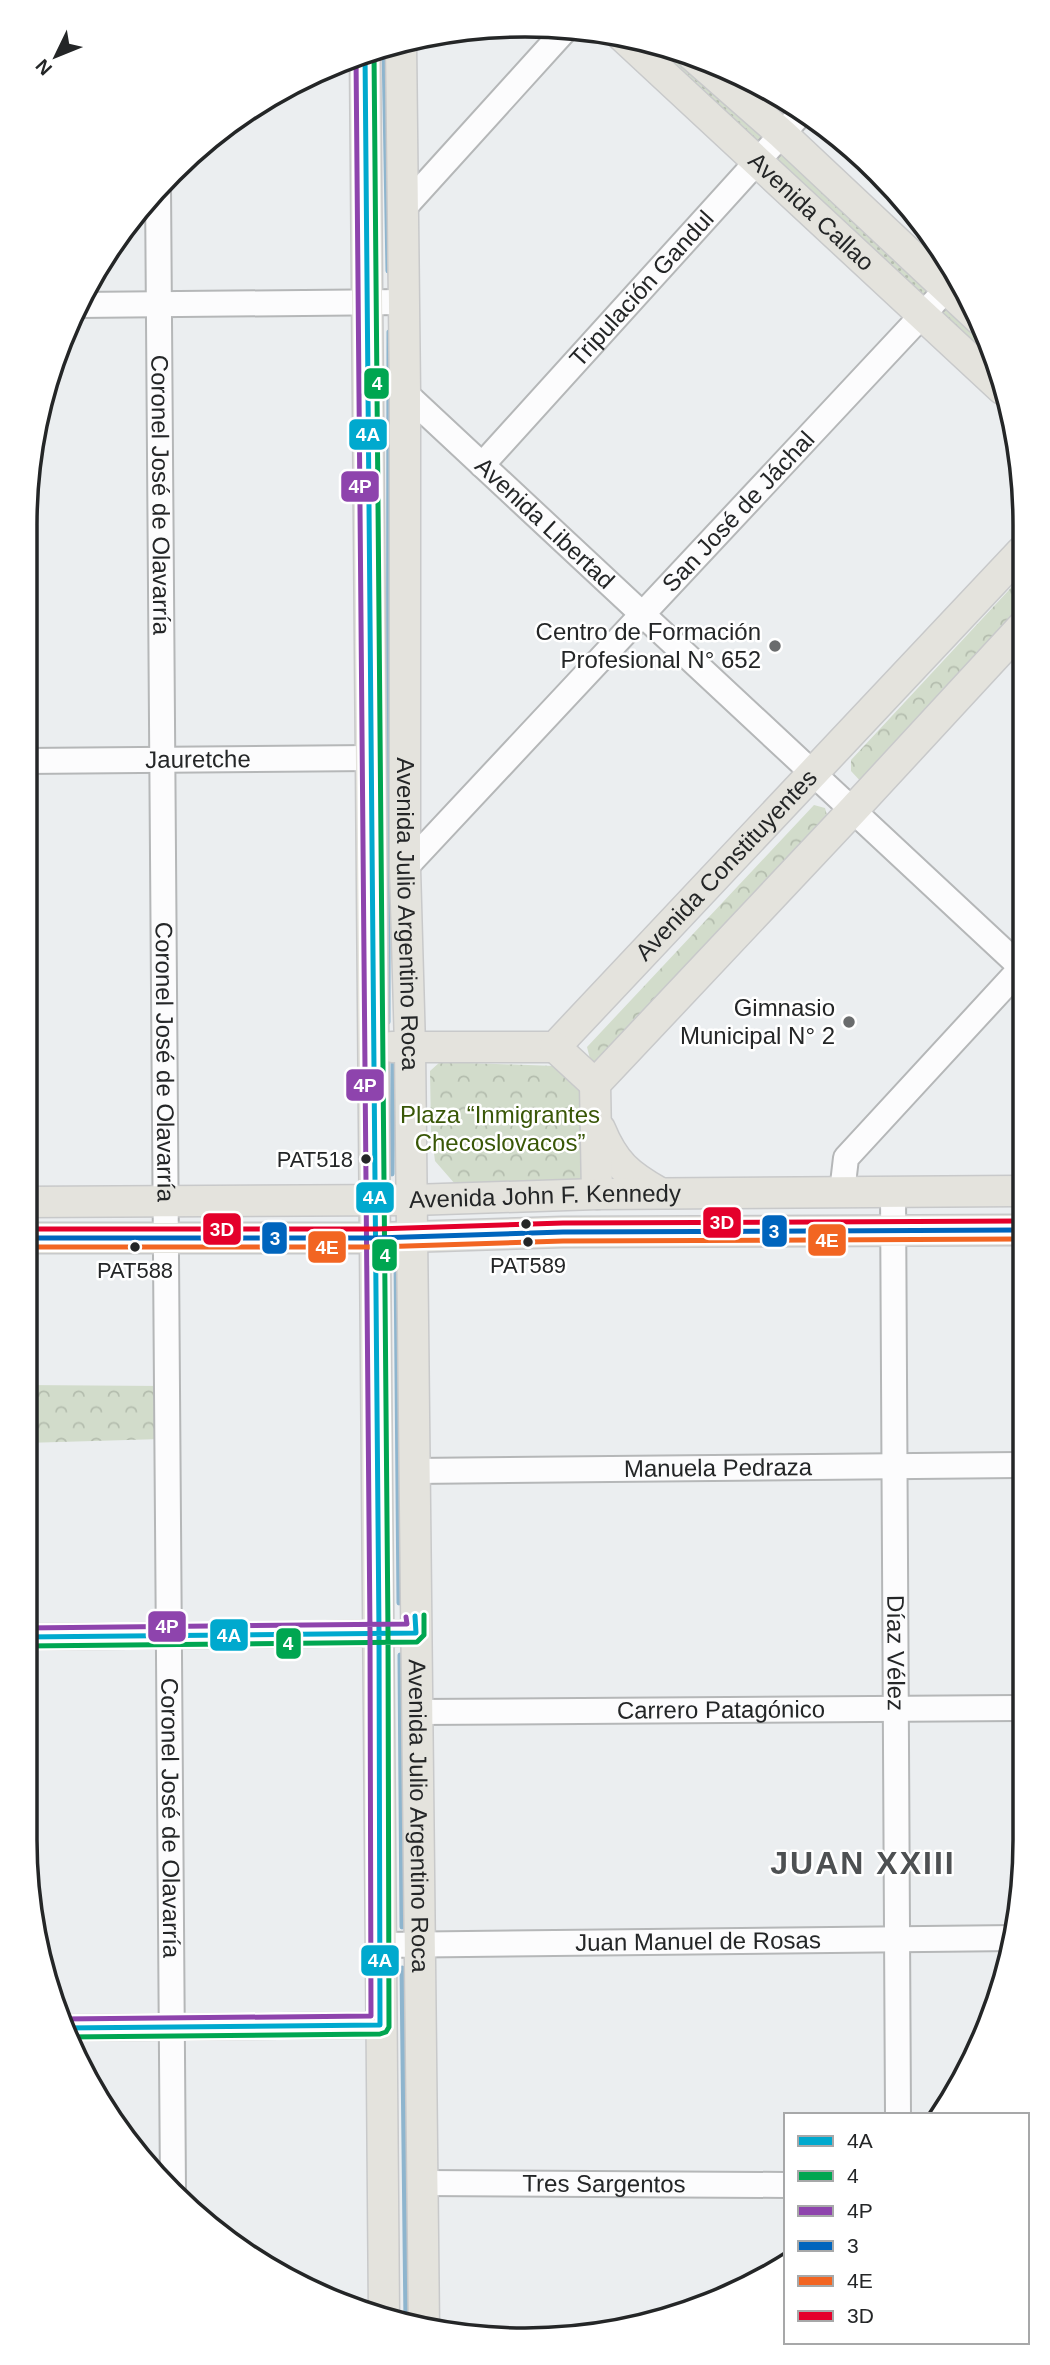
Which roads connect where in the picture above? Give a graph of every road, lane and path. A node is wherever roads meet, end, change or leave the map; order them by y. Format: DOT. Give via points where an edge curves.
graph roads {
  1 [pos="558,38"];
  2 [pos="637,50"];
  3 [pos="401,53"];
  4 [pos="365,64"];
  5 [pos="715,76"];
  6 [pos="796,119"];
  7 [pos="782,134"];
  8 [pos="757,160"];
  9 [pos="158,203"];
  10 [pos="402,210"];
  11 [pos="948,282"];
  12 [pos="950,285"];
  13 [pos="404,302"];
  14 [pos="367,303"];
  15 [pos="159,304"];
  16 [pos="89,305"];
  17 [pos="922,314"];
  18 [pos="990,377"];
  19 [pos="405,393"];
  20 [pos="482,465"];
  21 [pos="1013,561"];
  22 [pos="642,614"];
  23 [pos="1013,637"];
  24 [pos="371,758"];
  25 [pos="162,760"];
  26 [pos="37,761"];
  27 [pos="813,774"];
  28 [pos="853,810"];
  29 [pos="405,868"];
  30 [pos="1013,959"];
  31 [pos="1013,977"];
  32 [pos="374,1047"];
  33 [pos="410,1047"];
  34 [pos="555,1047"];
  35 [pos="595,1084"];
  36 [pos="596,1119"];
  37 [pos="893,1191"];
  38 [pos="1013,1191"];
  39 [pos="842,1192"];
  40 [pos="660,1193"];
  41 [pos="597,1194"];
  42 [pos="375,1200"];
  43 [pos="412,1200"];
  44 [pos="37,1202"];
  45 [pos="165,1203"];
  46 [pos="1013,1230"];
  47 [pos="892,1231"];
  48 [pos="563,1233"];
  49 [pos="37,1238"];
  50 [pos="376,1238"];
  51 [pos="412,1238"];
  52 [pos="166,1239"];
  53 [pos="1013,1465"];
  54 [pos="894,1467"];
  55 [pos="414,1471"];
  56 [pos="379,1632"];
  57 [pos="416,1633"];
  58 [pos="169,1635"];
  59 [pos="37,1637"];
  60 [pos="1013,1708"];
  61 [pos="896,1709"];
  62 [pos="416,1712"];
  63 [pos="1003,1938"];
  64 [pos="897,1940"];
  65 [pos="381,1945"];
  66 [pos="419,1945"];
  67 [pos="380,2025"];
  68 [pos="172,2027"];
  69 [pos="74,2028"];
  70 [pos="898,2113"];
  71 [pos="173,2178"];
  72 [pos="422,2183"];
  73 [pos="784,2185"];
  74 [pos="384,2307"];
  75 [pos="424,2318"];
  1 -- 10 [label="street"];
  2 -- 8 [label="main road, Avenida Callao"];
  3 -- 10 [label="main road, Avenida Julio Argentino Roca"];
  4 -- 14 [label="main road, Avenida Julio Argentino Roca"];
  5 -- 7 [label="main road, Avenida Callao"];
  6 -- 7 [label="street, Tripulación Gandul"];
  7 -- 8 [label="street, Tripulación Gandul"];
  7 -- 11 [label="main road, Avenida Callao"];
  8 -- 17 [label="main road, Avenida Callao"];
  8 -- 20 [label="street, Tripulación Gandul"];
  9 -- 15 [label="street, Coronel José de Olavarría"];
  10 -- 13 [label="main road, Avenida Julio Argentino Roca"];
  12 -- 17 [label="street, San José de Jáchal"];
  13 -- 14 [label="street"];
  13 -- 19 [label="main road, Avenida Julio Argentino Roca"];
  14 -- 15 [label="street"];
  14 -- 24 [label="main road, Avenida Julio Argentino Roca"];
  15 -- 16 [label="street"];
  15 -- 25 [label="street, Coronel José de Olavarría"];
  17 -- 18 [label="main road, Avenida Callao"];
  17 -- 22 [label="street, San José de Jáchal"];
  19 -- 20 [label="street, Avenida Libertad"];
  19 -- 29 [label="main road, Avenida Julio Argentino Roca"];
  20 -- 22 [label="street, Avenida Libertad"];
  21 -- 27 [label="main road, Avenida Constituyentes"];
  22 -- 27 [label="street, Avenida Libertad"];
  22 -- 29 [label="street, San José de Jáchal"];
  23 -- 28 [label="main road"];
  24 -- 25 [label="street, Jauretche"];
  24 -- 32 [label="main road, Avenida Julio Argentino Roca"];
  25 -- 26 [label="street, Jauretche"];
  25 -- 45 [label="street, Coronel José de Olavarría"];
  27 -- 28 [label="street, Avenida Libertad"];
  27 -- 34 [label="main road, Avenida Constituyentes"];
  28 -- 30 [label="street, Avenida Libertad"];
  28 -- 35 [label="main road"];
  29 -- 33 [label="main road, Avenida Julio Argentino Roca"];
  31 -- 39 [label="street" via="846,1158"];
  32 -- 33 [label="main road"];
  32 -- 42 [label="main road, Avenida Julio Argentino Roca"];
  33 -- 34 [label="main road"];
  33 -- 43 [label="main road, Avenida Julio Argentino Roca"];
  34 -- 35 [label="main road"];
  35 -- 36 [label="main road"];
  36 -- 40 [label="main road" via="620,1167"];
  36 -- 41 [label="main road"];
  37 -- 38 [label="main road, Avenida John F. Kennedy"];
  37 -- 39 [label="main road, Avenida John F. Kennedy"];
  37 -- 47 [label="street, Díaz Vélez"];
  39 -- 40 [label="main road, Avenida John F. Kennedy"];
  40 -- 41 [label="main road, Avenida John F. Kennedy"];
  41 -- 43 [label="main road, Avenida John F. Kennedy"];
  41 -- 48 [label="main road"];
  42 -- 43 [label="main road, Avenida John F. Kennedy"];
  42 -- 45 [label="main road, Avenida John F. Kennedy"];
  42 -- 50 [label="main road, Avenida Julio Argentino Roca"];
  43 -- 51 [label="main road, Avenida Julio Argentino Roca"];
  44 -- 45 [label="main road, Avenida John F. Kennedy"];
  45 -- 52 [label="street, Coronel José de Olavarría"];
  46 -- 47 [label="main road, Avenida John F. Kennedy"];
  47 -- 48 [label="main road, Avenida John F. Kennedy"];
  47 -- 54 [label="street, Díaz Vélez"];
  48 -- 51 [label="main road, Avenida John F. Kennedy"];
  49 -- 52 [label="main road, Avenida John F. Kennedy"];
  50 -- 51 [label="main road, Avenida John F. Kennedy"];
  50 -- 52 [label="main road, Avenida John F. Kennedy"];
  50 -- 56 [label="main road, Avenida Julio Argentino Roca"];
  51 -- 55 [label="main road, Avenida Julio Argentino Roca"];
  52 -- 58 [label="street, Coronel José de Olavarría"];
  53 -- 54 [label="street, Manuela Pedraza"];
  54 -- 55 [label="street, Manuela Pedraza"];
  54 -- 61 [label="street, Díaz Vélez"];
  55 -- 57 [label="main road, Avenida Julio Argentino Roca"];
  56 -- 57 [label="street"];
  56 -- 58 [label="street"];
  56 -- 65 [label="main road, Avenida Julio Argentino Roca"];
  57 -- 62 [label="main road, Avenida Julio Argentino Roca"];
  58 -- 59 [label="street"];
  58 -- 68 [label="street, Coronel José de Olavarría"];
  60 -- 61 [label="street, Carrero Patagónico"];
  61 -- 62 [label="street, Carrero Patagónico"];
  61 -- 64 [label="street, Díaz Vélez"];
  62 -- 66 [label="main road, Avenida Julio Argentino Roca"];
  63 -- 64 [label="street, Juan Manuel de Rosas"];
  64 -- 66 [label="street, Juan Manuel de Rosas"];
  64 -- 70 [label="street, Díaz Vélez"];
  65 -- 66 [label="street, Juan Manuel de Rosas"];
  65 -- 67 [label="main road, Avenida Julio Argentino Roca"];
  66 -- 72 [label="main road, Avenida Julio Argentino Roca"];
  67 -- 68 [label="street"];
  67 -- 74 [label="main road, Avenida Julio Argentino Roca"];
  68 -- 69 [label="street"];
  68 -- 71 [label="street, Coronel José de Olavarría"];
  72 -- 73 [label="street, Tres Sargentos"];
  72 -- 75 [label="main road, Avenida Julio Argentino Roca"];
}
